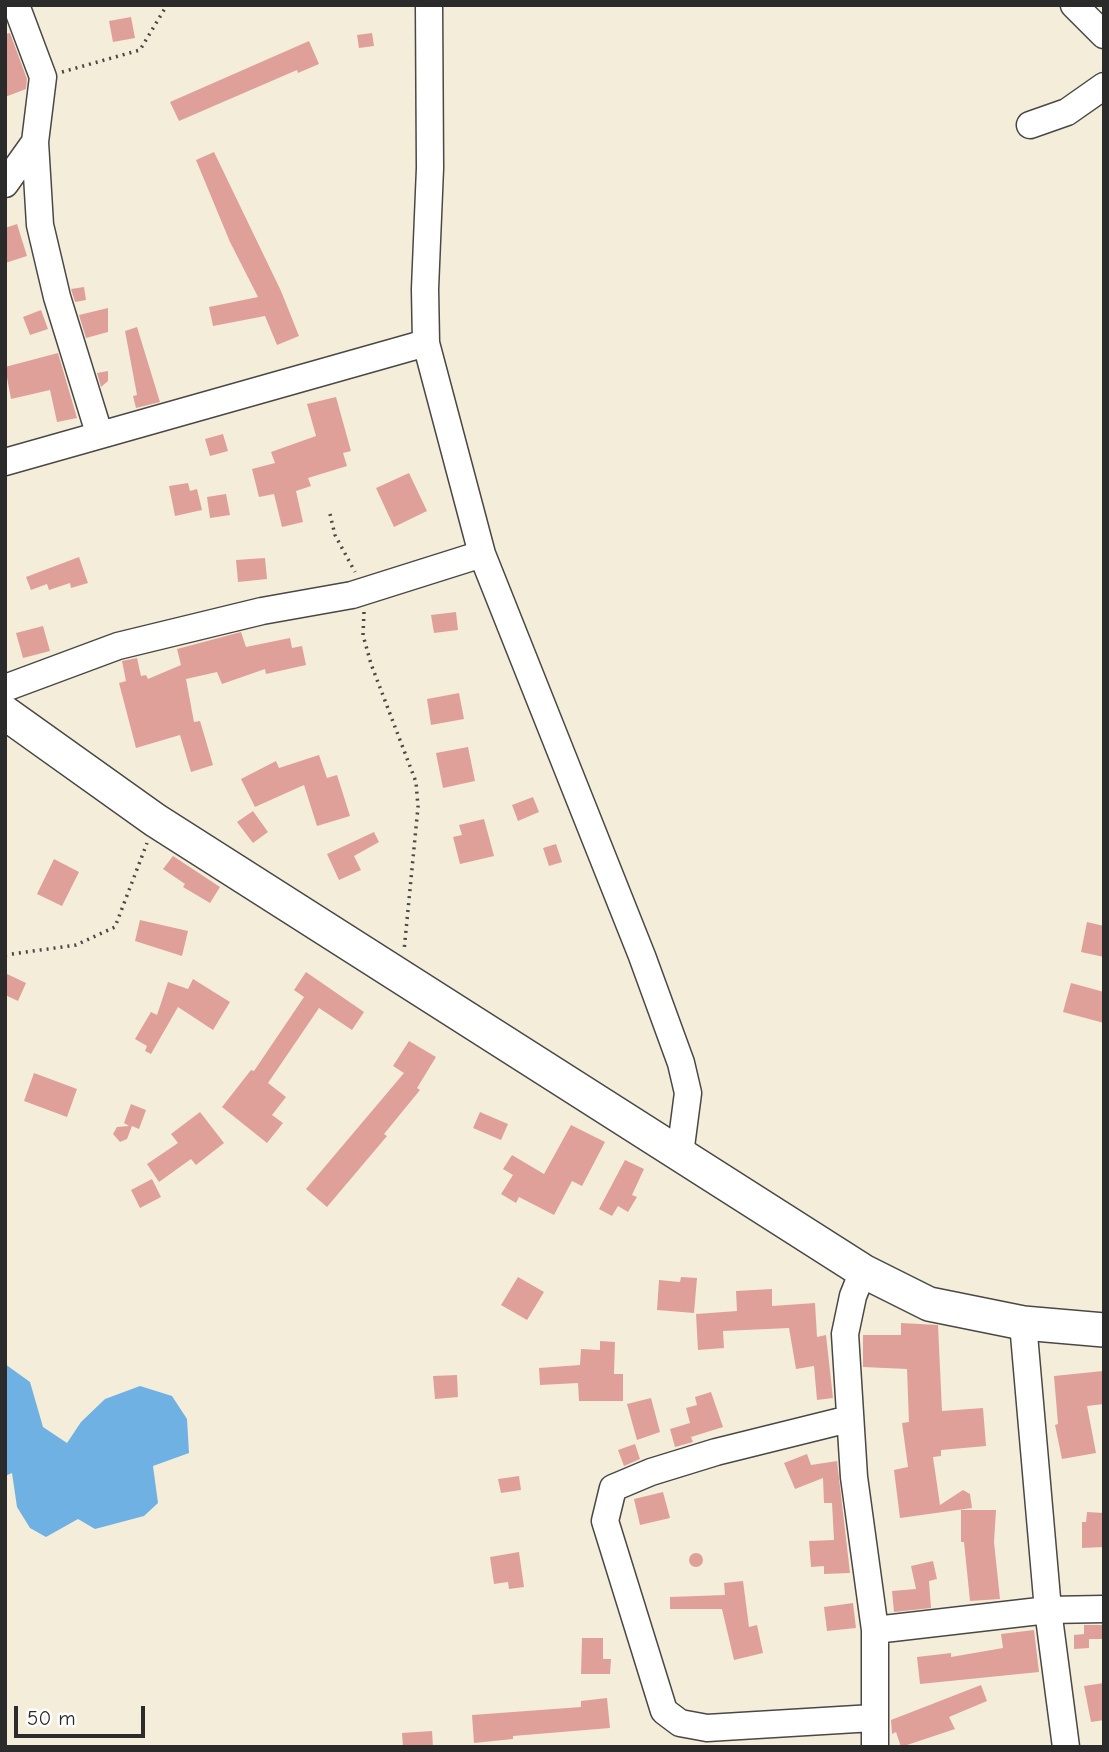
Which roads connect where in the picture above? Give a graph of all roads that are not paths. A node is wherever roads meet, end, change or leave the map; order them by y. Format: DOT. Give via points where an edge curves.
graph roads {
  1 [pos="16,5"];
  2 [pos="429,5"];
  3 [pos="1073,5"];
  4 [pos="1104,35"];
  5 [pos="1104,86"];
  6 [pos="1030,125"];
  7 [pos="35,142"];
  8 [pos="5,184"];
  9 [pos="426,343"];
  10 [pos="99,433"];
  11 [pos="5,462"];
  12 [pos="482,554"];
  13 [pos="5,688"];
  14 [pos="5,713"];
  15 [pos="680,1154"];
  16 [pos="863,1271"];
  17 [pos="1023,1323"];
  18 [pos="1104,1329"];
  19 [pos="849,1419"];
  20 [pos="1104,1609"];
  21 [pos="1048,1610"];
  22 [pos="876,1630"];
  23 [pos="873,1718"];
  24 [pos="875,1747"];
  25 [pos="1066,1747"];
  1 -- 7 [label="street" via="43,77"];
  2 -- 9 [label="street"];
  3 -- 4 [label="street"];
  5 -- 6 [label="street" via="1067,112"];
  7 -- 8 [label="street"];
  7 -- 10 [label="street" via="43,237"];
  9 -- 10 [label="street"];
  9 -- 12 [label="street"];
  10 -- 11 [label="street"];
  12 -- 13 [label="street" via="366,591 118,646"];
  12 -- 15 [label="street" via="681,1063 688,1093"];
  14 -- 15 [label="main road" via="155,820"];
  15 -- 16 [label="main road"];
  16 -- 17 [label="main road" via="929,1304"];
  16 -- 19 [label="street" via="845,1334"];
  17 -- 18 [label="main road"];
  17 -- 21 [label="street"];
  19 -- 22 [label="street"];
  19 -- 23 [label="street" via="651,1472 613,1488 605,1521 664,1711 680,1723 706,1728"];
  20 -- 21 [label="street"];
  21 -- 22 [label="street"];
  21 -- 25 [label="street"];
  22 -- 23 [label="street"];
  23 -- 24 [label="street"];
}
